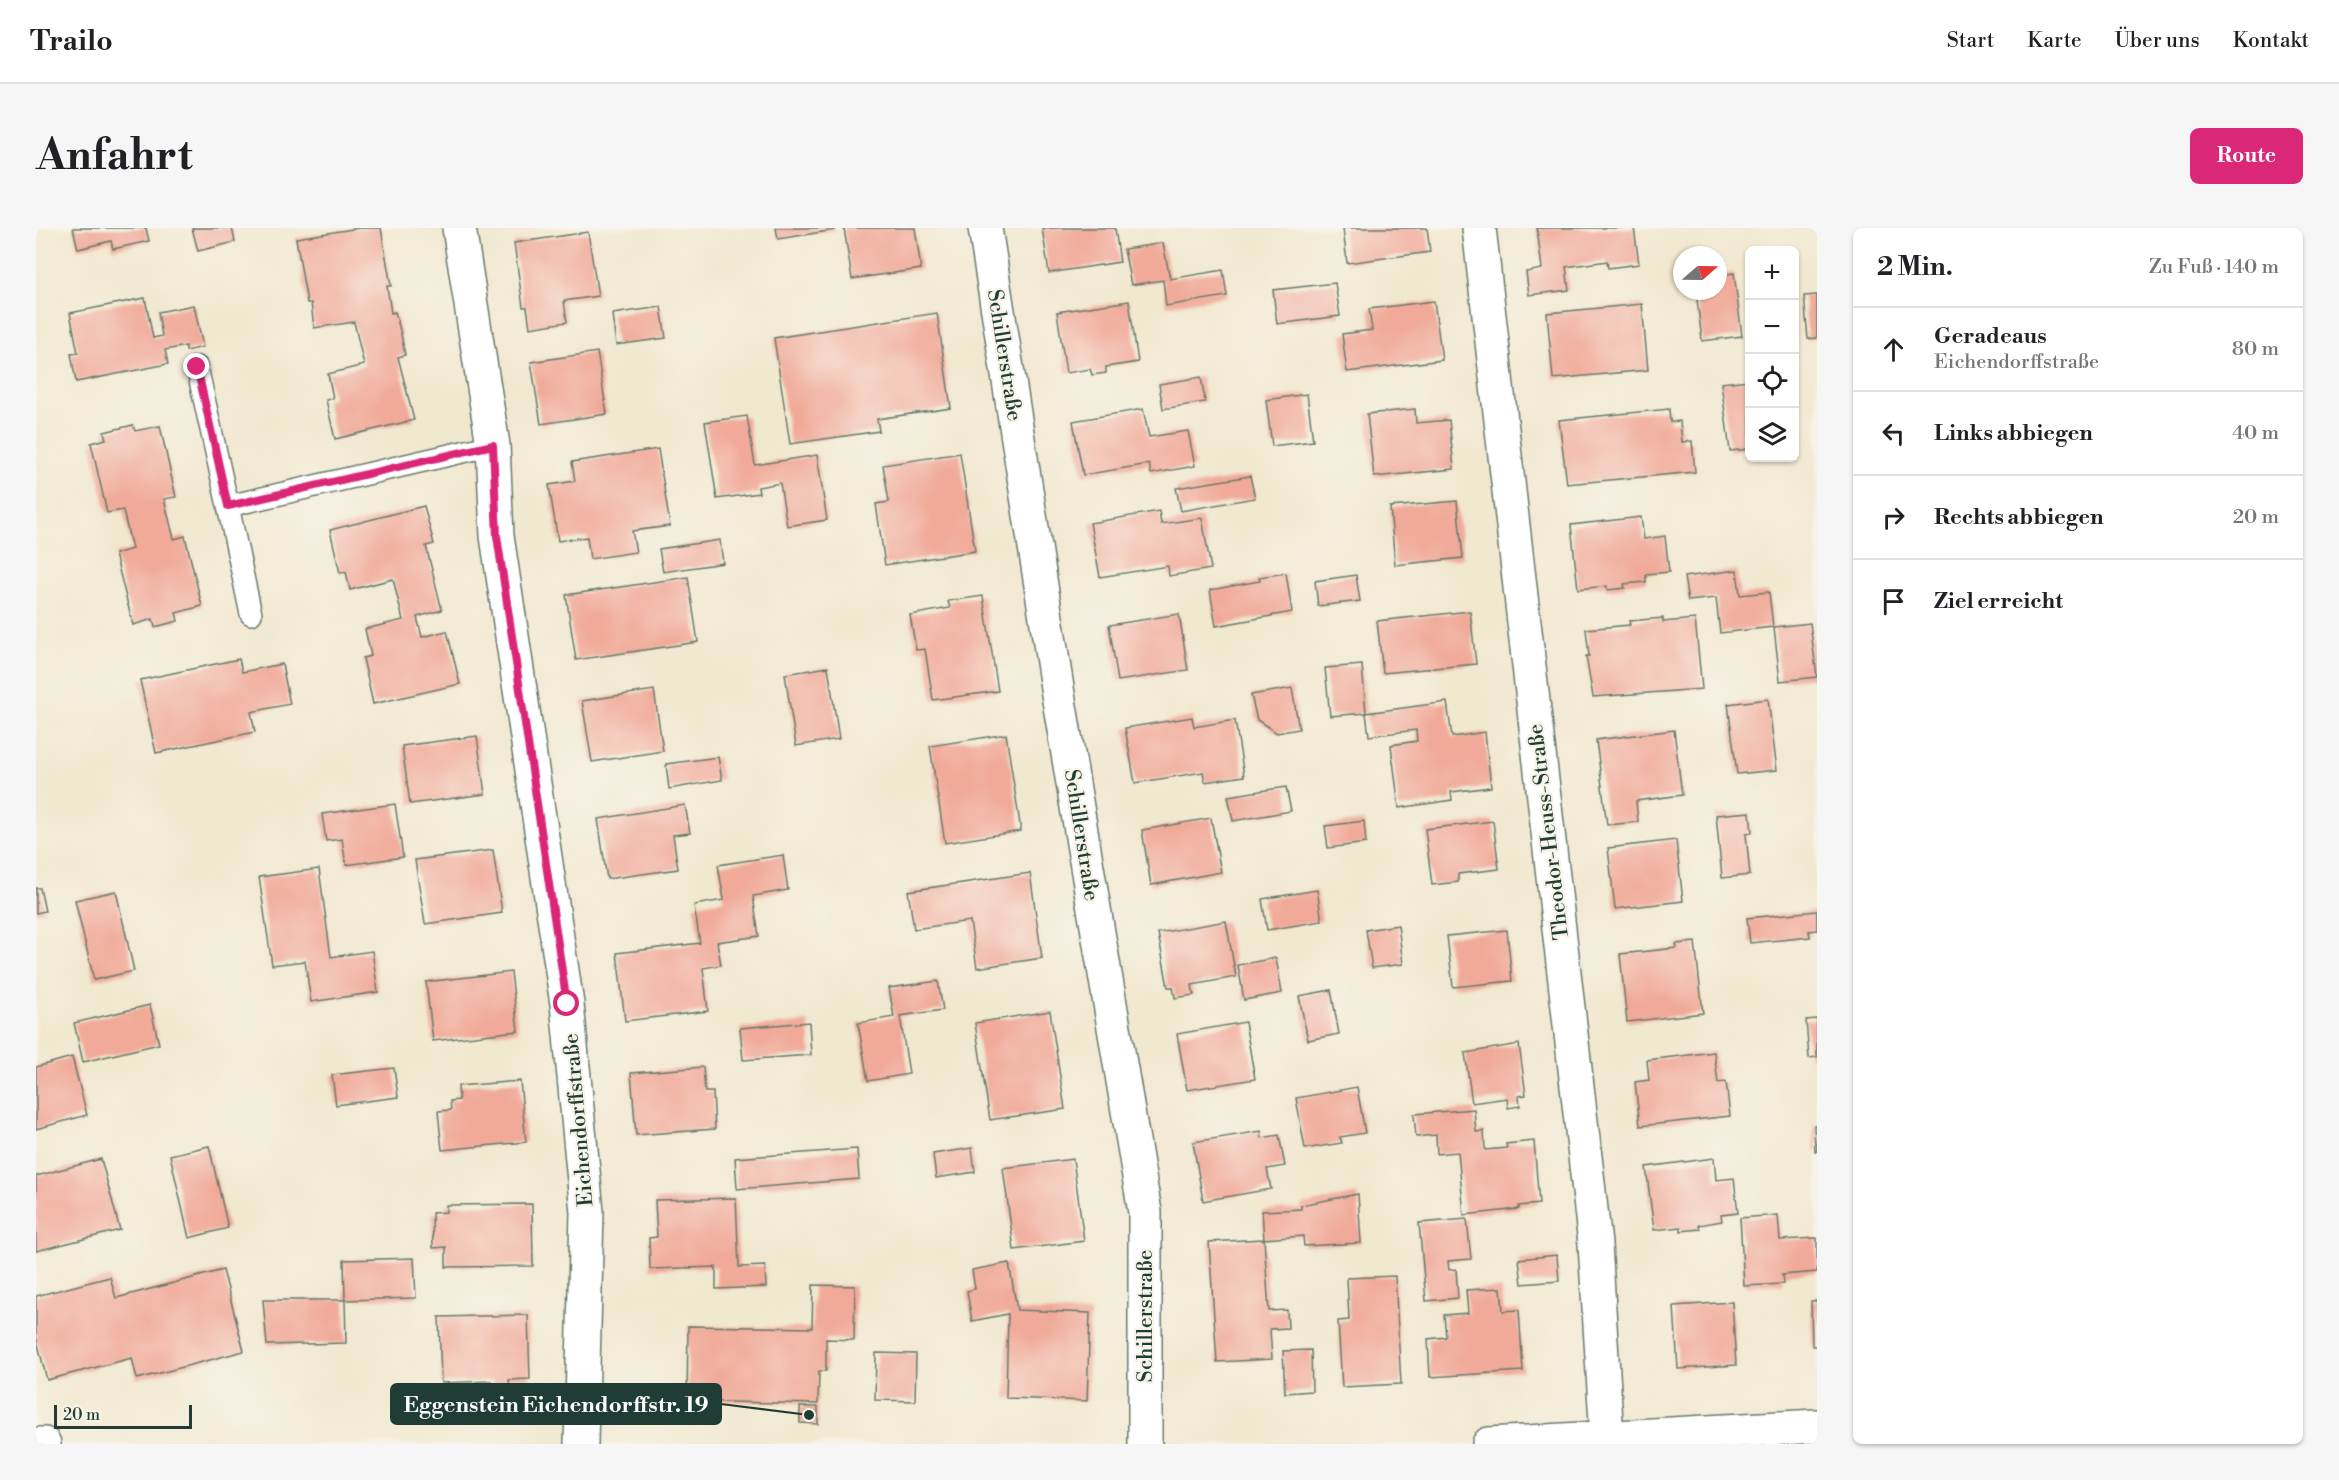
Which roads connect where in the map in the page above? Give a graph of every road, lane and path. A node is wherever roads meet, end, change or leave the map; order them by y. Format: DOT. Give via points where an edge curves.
graph roads {
  1 [pos="459,228"];
  2 [pos="985,228"];
  3 [pos="1479,228"];
  4 [pos="197,367"];
  5 [pos="493,445"];
  6 [pos="228,506"];
  7 [pos="251,614"];
  8 [pos="1817,1426"];
  9 [pos="1607,1438"];
  10 [pos="36,1444"];
  11 [pos="44,1444"];
  12 [pos="582,1444"];
  13 [pos="1145,1444"];
  14 [pos="1489,1444"];
  1 -- 5 [label="street, Eichendorffstraße"];
  2 -- 13 [label="street, Schillerstraße" via="1145,1212"];
  3 -- 9 [label="street, Theodor-Heuss-Straße" via="1595,1244"];
  4 -- 6 [label="lane"];
  5 -- 6 [label="lane"];
  5 -- 12 [label="street, Eichendorffstraße" via="497,536 567,1004 587,1212"];
  6 -- 7 [label="lane"];
  8 -- 9 [label="street"];
  9 -- 14 [label="street"];
  10 -- 11 [label="street"];
}
